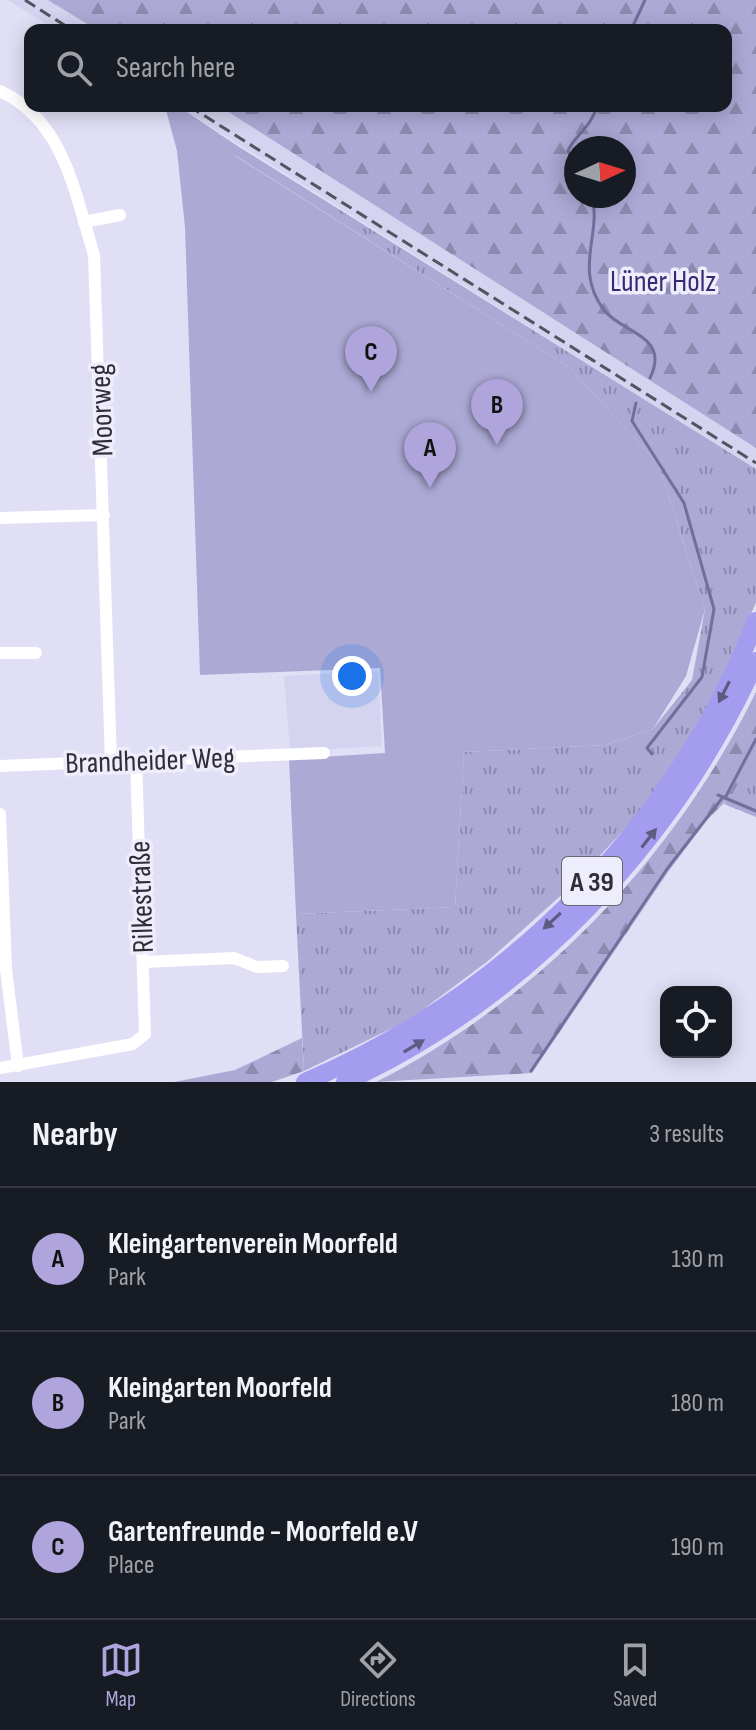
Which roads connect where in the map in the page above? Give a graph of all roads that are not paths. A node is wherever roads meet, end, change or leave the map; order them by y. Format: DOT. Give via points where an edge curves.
graph roads {
  1 [pos="0,91"];
  2 [pos="24,104"];
  3 [pos="32,112"];
  4 [pos="120,215"];
  5 [pos="84,222"];
  6 [pos="104,515"];
  7 [pos="0,518"];
  8 [pos="756,621"];
  9 [pos="0,653"];
  10 [pos="36,653"];
  11 [pos="756,661"];
  12 [pos="324,753"];
  13 [pos="136,761"];
  14 [pos="111,762"];
  15 [pos="0,766"];
  16 [pos="0,814"];
  17 [pos="144,962"];
  18 [pos="283,966"];
  19 [pos="18,1066"];
  20 [pos="0,1068"];
  21 [pos="305,1082"];
  22 [pos="345,1082"];
  1 -- 2 [label="street, Moorweg"];
  3 -- 5 [label="street, Moorweg" via="45,126 75,189"];
  4 -- 5 [label="street"];
  5 -- 6 [label="street, Moorweg" via="97,277"];
  6 -- 7 [label="street"];
  6 -- 14 [label="street, Moorweg"];
  8 -- 21 [label="highway, A 39, one-way" via="724,693 681,766 577,896 463,996 388,1042"];
  9 -- 10 [label="street"];
  22 -- 11 [label="highway, A 39, one-way" via="471,1009 590,906 677,801"];
  12 -- 13 [label="street, Brandheider Weg"];
  13 -- 14 [label="street, Brandheider Weg"];
  13 -- 17 [label="street, Rilkestraße"];
  14 -- 15 [label="street, Brandheider Weg"];
  16 -- 19 [label="street" via="6,969"];
  17 -- 18 [label="street" via="234,958 257,967"];
  17 -- 19 [label="street, Rilkestraße" via="145,1034 133,1044"];
  19 -- 20 [label="street"];
}
